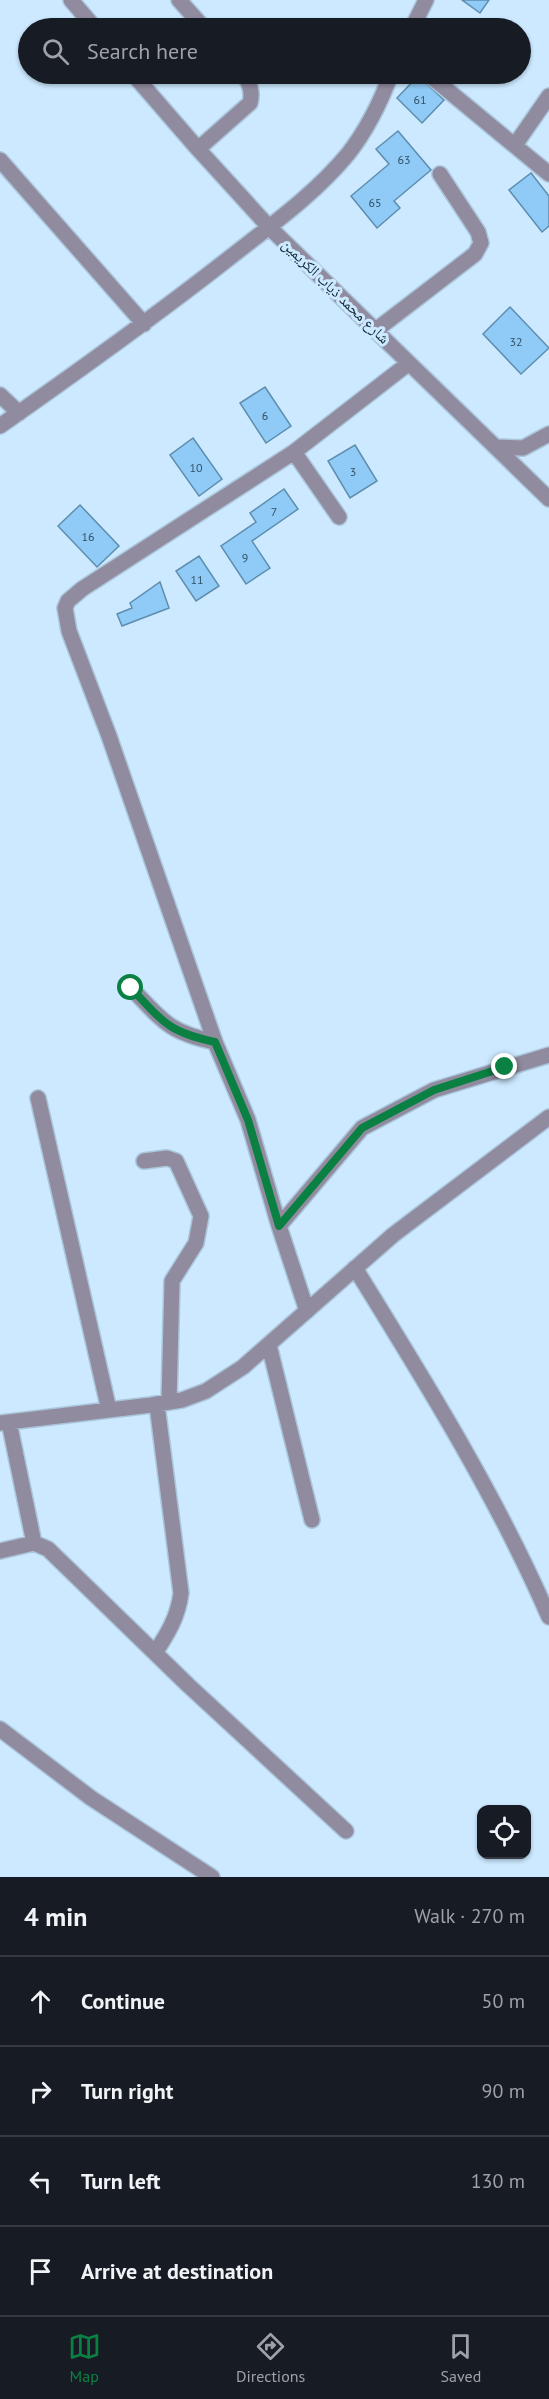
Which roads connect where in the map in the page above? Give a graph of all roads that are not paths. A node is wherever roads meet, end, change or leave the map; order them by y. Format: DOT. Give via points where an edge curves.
graph roads {
  1 [pos="179,0"];
  2 [pos="426,0"];
  3 [pos="74,1"];
  4 [pos="87,18"];
  5 [pos="195,18"];
  6 [pos="417,18"];
  7 [pos="143,84"];
  8 [pos="249,84"];
  9 [pos="387,84"];
  10 [pos="440,84"];
  11 [pos="549,96"];
  12 [pos="514,145"];
  13 [pos="198,149"];
  14 [pos="0,160"];
  15 [pos="440,174"];
  16 [pos="549,174"];
  17 [pos="269,227"];
  18 [pos="144,324"];
  19 [pos="376,330"];
  20 [pos="409,363"];
  21 [pos="0,395"];
  22 [pos="20,412"];
  23 [pos="0,426"];
  24 [pos="549,434"];
  25 [pos="496,447"];
  26 [pos="294,452"];
  27 [pos="549,499"];
  28 [pos="339,517"];
  29 [pos="131,988"];
  30 [pos="215,1042"];
  31 [pos="549,1055"];
  32 [pos="38,1098"];
  33 [pos="549,1117"];
  34 [pos="144,1161"];
  35 [pos="279,1226"];
  36 [pos="355,1268"];
  37 [pos="307,1311"];
  38 [pos="268,1345"];
  39 [pos="163,1403"];
  40 [pos="109,1410"];
  41 [pos="5,1423"];
  42 [pos="312,1520"];
  43 [pos="34,1543"];
  44 [pos="0,1551"];
  45 [pos="549,1617"];
  46 [pos="155,1653"];
  47 [pos="0,1729"];
  48 [pos="346,1831"];
  49 [pos="212,1877"];
  1 -- 5 [label="street"];
  2 -- 6 [label="street"];
  3 -- 4 [label="street"];
  7 -- 13 [label="street, شارع محمد ذياب الكريمين"];
  8 -- 13 [label="street" via="250,103"];
  9 -- 17 [label="street" via="350,151 329,176"];
  10 -- 12 [label="street"];
  11 -- 12 [label="street"];
  12 -- 16 [label="street"];
  13 -- 17 [label="street, شارع محمد ذياب الكريمين"];
  14 -- 18 [label="street"];
  15 -- 19 [label="street" via="478,232 481,243 475,254"];
  17 -- 18 [label="street"];
  17 -- 19 [label="street, شارع محمد ذياب الكريمين"];
  18 -- 22 [label="street"];
  19 -- 20 [label="street, شارع محمد ذياب الكريمين"];
  20 -- 25 [label="street, شارع محمد ذياب الكريمين"];
  20 -- 26 [label="street"];
  21 -- 22 [label="street"];
  22 -- 23 [label="street"];
  24 -- 25 [label="street" via="523,448"];
  25 -- 27 [label="street, شارع محمد ذياب الكريمين"];
  26 -- 28 [label="street"];
  26 -- 30 [label="street" via="82,589 64,608"];
  29 -- 30 [label="street" via="176,1031"];
  30 -- 35 [label="street" via="248,1120"];
  31 -- 35 [label="street" via="434,1090 362,1128"];
  32 -- 40 [label="street"];
  33 -- 36 [label="street" via="421,1212"];
  34 -- 39 [label="street" via="176,1161 201,1216 196,1243 172,1281"];
  35 -- 37 [label="street"];
  36 -- 37 [label="street"];
  36 -- 45 [label="street" via="481,1480"];
  37 -- 38 [label="street"];
  38 -- 39 [label="street" via="225,1381 206,1391"];
  38 -- 42 [label="street"];
  39 -- 40 [label="street"];
  39 -- 46 [label="street" via="181,1593 172,1627"];
  40 -- 41 [label="street"];
  41 -- 43 [label="street"];
  43 -- 44 [label="street"];
  43 -- 46 [label="street" via="48,1549"];
  46 -- 48 [label="street"];
  47 -- 49 [label="street" via="91,1798"];
}
